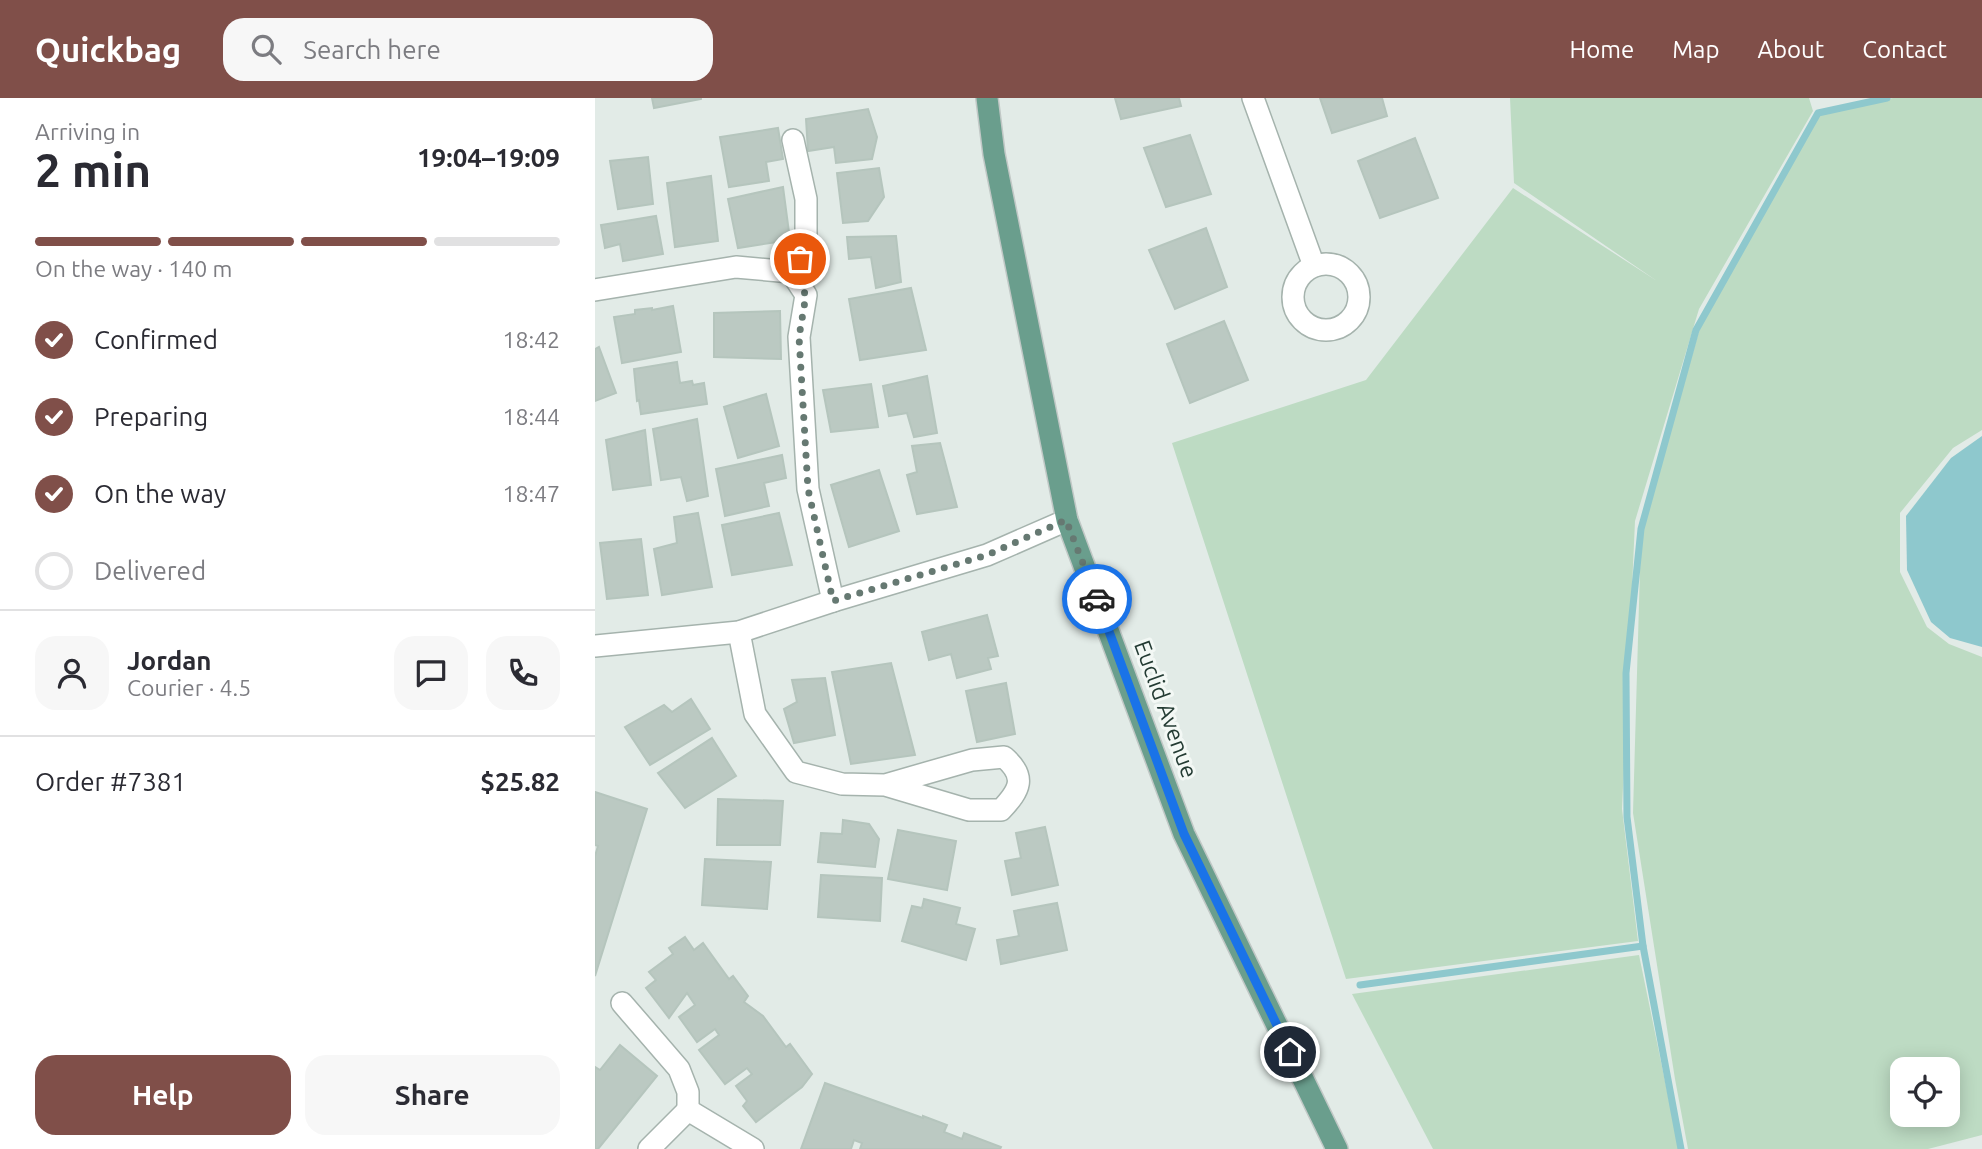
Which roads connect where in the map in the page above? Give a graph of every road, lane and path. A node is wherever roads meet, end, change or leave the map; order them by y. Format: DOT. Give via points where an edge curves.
graph roads {
  1 [pos="986,98"];
  2 [pos="1253,98"];
  3 [pos="793,140"];
  4 [pos="1314,267"];
  5 [pos="794,276"];
  6 [pos="595,290"];
  7 [pos="1066,520"];
  8 [pos="833,601"];
  9 [pos="740,632"];
  10 [pos="595,646"];
  11 [pos="885,785"];
  12 [pos="622,1003"];
  13 [pos="688,1110"];
  14 [pos="649,1149"];
  15 [pos="753,1149"];
  16 [pos="1337,1149"];
  1 -- 7 [label="main road, Euclid Avenue"];
  2 -- 4 [label="street"];
  3 -- 5 [label="street" via="806,199 806,243"];
  5 -- 6 [label="street" via="736,267"];
  5 -- 8 [label="street" via="806,295 799,337 808,489"];
  7 -- 8 [label="street" via="987,555"];
  7 -- 16 [label="main road, Euclid Avenue" via="1184,834"];
  8 -- 9 [label="street"];
  9 -- 10 [label="street"];
  9 -- 11 [label="street" via="755,714 796,772 842,784"];
  11 -- 11 [label="street" via="972,760 1003,757 1016,767 1019,784 1017,794 1001,810 969,810"];
  12 -- 13 [label="street" via="679,1069 688,1092"];
  13 -- 14 [label="street"];
  13 -- 15 [label="street"];
}
